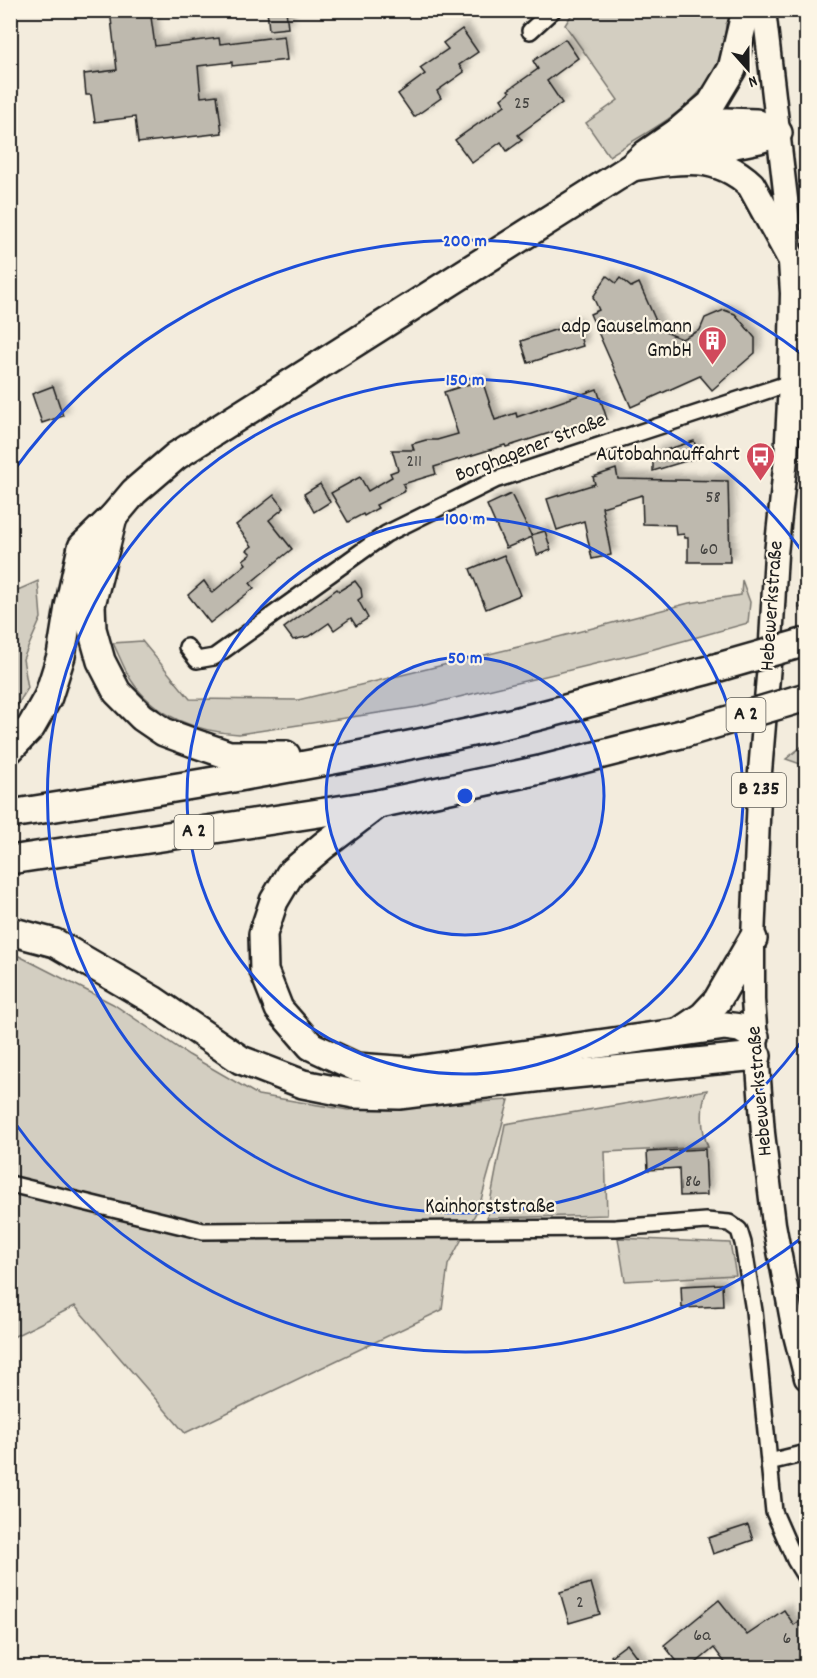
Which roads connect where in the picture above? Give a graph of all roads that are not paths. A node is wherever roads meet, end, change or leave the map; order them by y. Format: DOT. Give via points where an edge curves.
graph roads {
  1 [pos="553,10"];
  2 [pos="747,10"];
  3 [pos="764,10"];
  4 [pos="530,31"];
  5 [pos="778,133"];
  6 [pos="675,134"];
  7 [pos="643,166"];
  8 [pos="790,255"];
  9 [pos="790,382"];
  10 [pos="113,517"];
  11 [pos="807,642"];
  12 [pos="187,647"];
  13 [pos="807,697"];
  14 [pos="10,749"];
  15 [pos="359,755"];
  16 [pos="378,804"];
  17 [pos="10,814"];
  18 [pos="10,860"];
  19 [pos="10,931"];
  20 [pos="753,939"];
  21 [pos="680,1032"];
  22 [pos="756,1046"];
  23 [pos="10,1184"];
  24 [pos="807,1378"];
  25 [pos="807,1453"];
  26 [pos="769,1462"];
  27 [pos="807,1578"];
  1 -- 4 [label="street"];
  2 -- 6 [label="highway" via="732,69 711,104"];
  3 -- 5 [label="main road, Hebewerkstraße / B 235"];
  5 -- 6 [label="highway" via="756,123 726,122"];
  5 -- 7 [label="highway"];
  5 -- 8 [label="main road, Hebewerkstraße / B 235"];
  6 -- 7 [label="highway" via="646,154"];
  7 -- 8 [label="highway" via="705,160 726,167 751,185"];
  7 -- 10 [label="highway" via="176,456 134,492"];
  8 -- 9 [label="main road, Hebewerkstraße / B 235"];
  9 -- 12 [label="street, Borghagener Straße" via="495,480 386,534 214,657 197,660"];
  9 -- 20 [label="main road, Hebewerkstraße / B 235" via="760,772"];
  10 -- 14 [label="highway" via="82,547 61,656 48,697 31,727"];
  10 -- 15 [label="highway" via="91,605 93,629 101,661 117,692 142,717 164,732 229,755"];
  11 -- 15 [label="highway, A 2, bridge" via="475,731"];
  13 -- 16 [label="highway, A 2, bridge" via="540,770"];
  15 -- 17 [label="highway, A 2"];
  16 -- 18 [label="highway, A 2"];
  16 -- 21 [label="highway" via="290,874 274,901 263,934 264,971 279,1009 311,1046 356,1067 410,1071"];
  19 -- 22 [label="highway" via="55,943 153,1000 241,1060 303,1084 354,1094 399,1095"];
  20 -- 21 [label="highway" via="717,1001"];
  20 -- 22 [label="main road, Hebewerkstraße / B 235"];
  21 -- 22 [label="highway" via="740,1028"];
  22 -- 24 [label="main road, Hebewerkstraße / B 235" via="774,1224 794,1332"];
  23 -- 26 [label="street, Kainhorststraße" via="203,1231 616,1228 706,1221 729,1223 739,1230 745,1254"];
  25 -- 26 [label="street"];
  26 -- 27 [label="street, Kainhorststraße" via="774,1512"];
}
